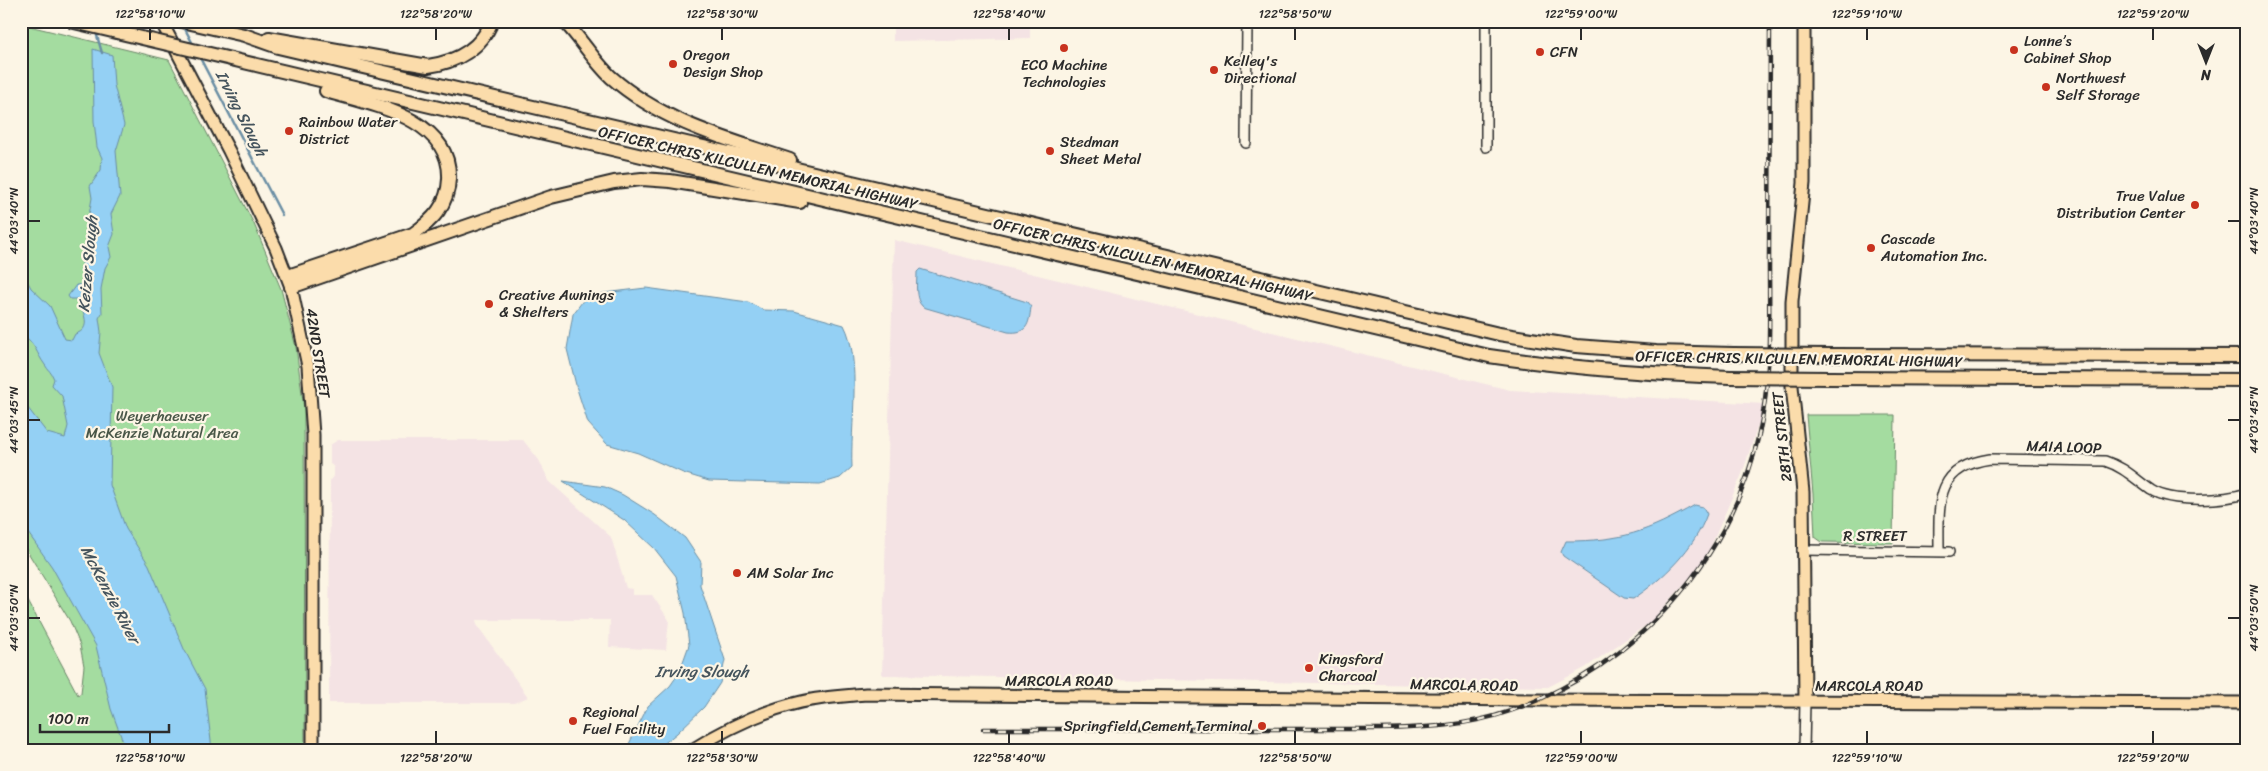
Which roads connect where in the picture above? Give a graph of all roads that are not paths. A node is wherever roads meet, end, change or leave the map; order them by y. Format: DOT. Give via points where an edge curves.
graph roads {
  1 [pos="70,21"];
  2 [pos="161,21"];
  3 [pos="182,21"];
  4 [pos="492,21"];
  5 [pos="564,21"];
  6 [pos="1247,21"];
  7 [pos="1486,21"];
  8 [pos="1804,21"];
  9 [pos="244,35"];
  10 [pos="284,73"];
  11 [pos="1246,143"];
  12 [pos="1486,148"];
  13 [pos="871,187"];
  14 [pos="898,217"];
  15 [pos="289,282"];
  16 [pos="2247,356"];
  17 [pos="2247,380"];
  18 [pos="2247,494"];
  19 [pos="1802,550"];
  20 [pos="1939,550"];
  21 [pos="1949,552"];
  22 [pos="1804,701"];
  23 [pos="2247,703"];
  24 [pos="313,750"];
  25 [pos="692,750"];
  26 [pos="1804,750"];
  1 -- 10 [label="highway, OFFICER CHRIS KILCULLEN MEMORIAL HIGHWAY, bridge"];
  2 -- 15 [label="main road, 42ND STREET" via="229,151"];
  3 -- 9 [label="highway, OFFICER CHRIS KILCULLEN MEMORIAL HIGHWAY"];
  4 -- 9 [label="highway" via="487,33 470,51 449,63 428,66 280,38"];
  5 -- 13 [label="highway" via="610,76 658,110 695,129"];
  6 -- 11 [label="street"];
  7 -- 12 [label="street"];
  8 -- 19 [label="main road, 28TH STREET" via="1804,183 1792,301 1793,408 1802,484"];
  9 -- 13 [label="highway, OFFICER CHRIS KILCULLEN MEMORIAL HIGHWAY" via="278,47"];
  10 -- 14 [label="highway, OFFICER CHRIS KILCULLEN MEMORIAL HIGHWAY"];
  10 -- 15 [label="highway" via="407,118 427,129 439,142 450,172 449,186 440,210 413,234"];
  13 -- 16 [label="highway, OFFICER CHRIS KILCULLEN MEMORIAL HIGHWAY, bridge" via="1499,334 1576,346 1732,354"];
  14 -- 15 [label="highway" via="642,179 614,182 552,198"];
  14 -- 17 [label="highway, OFFICER CHRIS KILCULLEN MEMORIAL HIGHWAY, bridge" via="1488,356 1565,368 1730,377"];
  15 -- 24 [label="main road, 42ND STREET" via="310,380 313,426"];
  18 -- 20 [label="street, MAIA LOOP" via="2227,498 2165,496 2152,491 2118,465 2105,461 1977,461 1952,473 1940,497"];
  19 -- 20 [label="street, R STREET"];
  19 -- 22 [label="main road, 28TH STREET"];
  20 -- 21 [label="street, R STREET"];
  22 -- 23 [label="main road, MARCOLA ROAD"];
  22 -- 25 [label="main road, MARCOLA ROAD" via="866,694 802,702 766,712"];
  22 -- 26 [label="street"];
}
